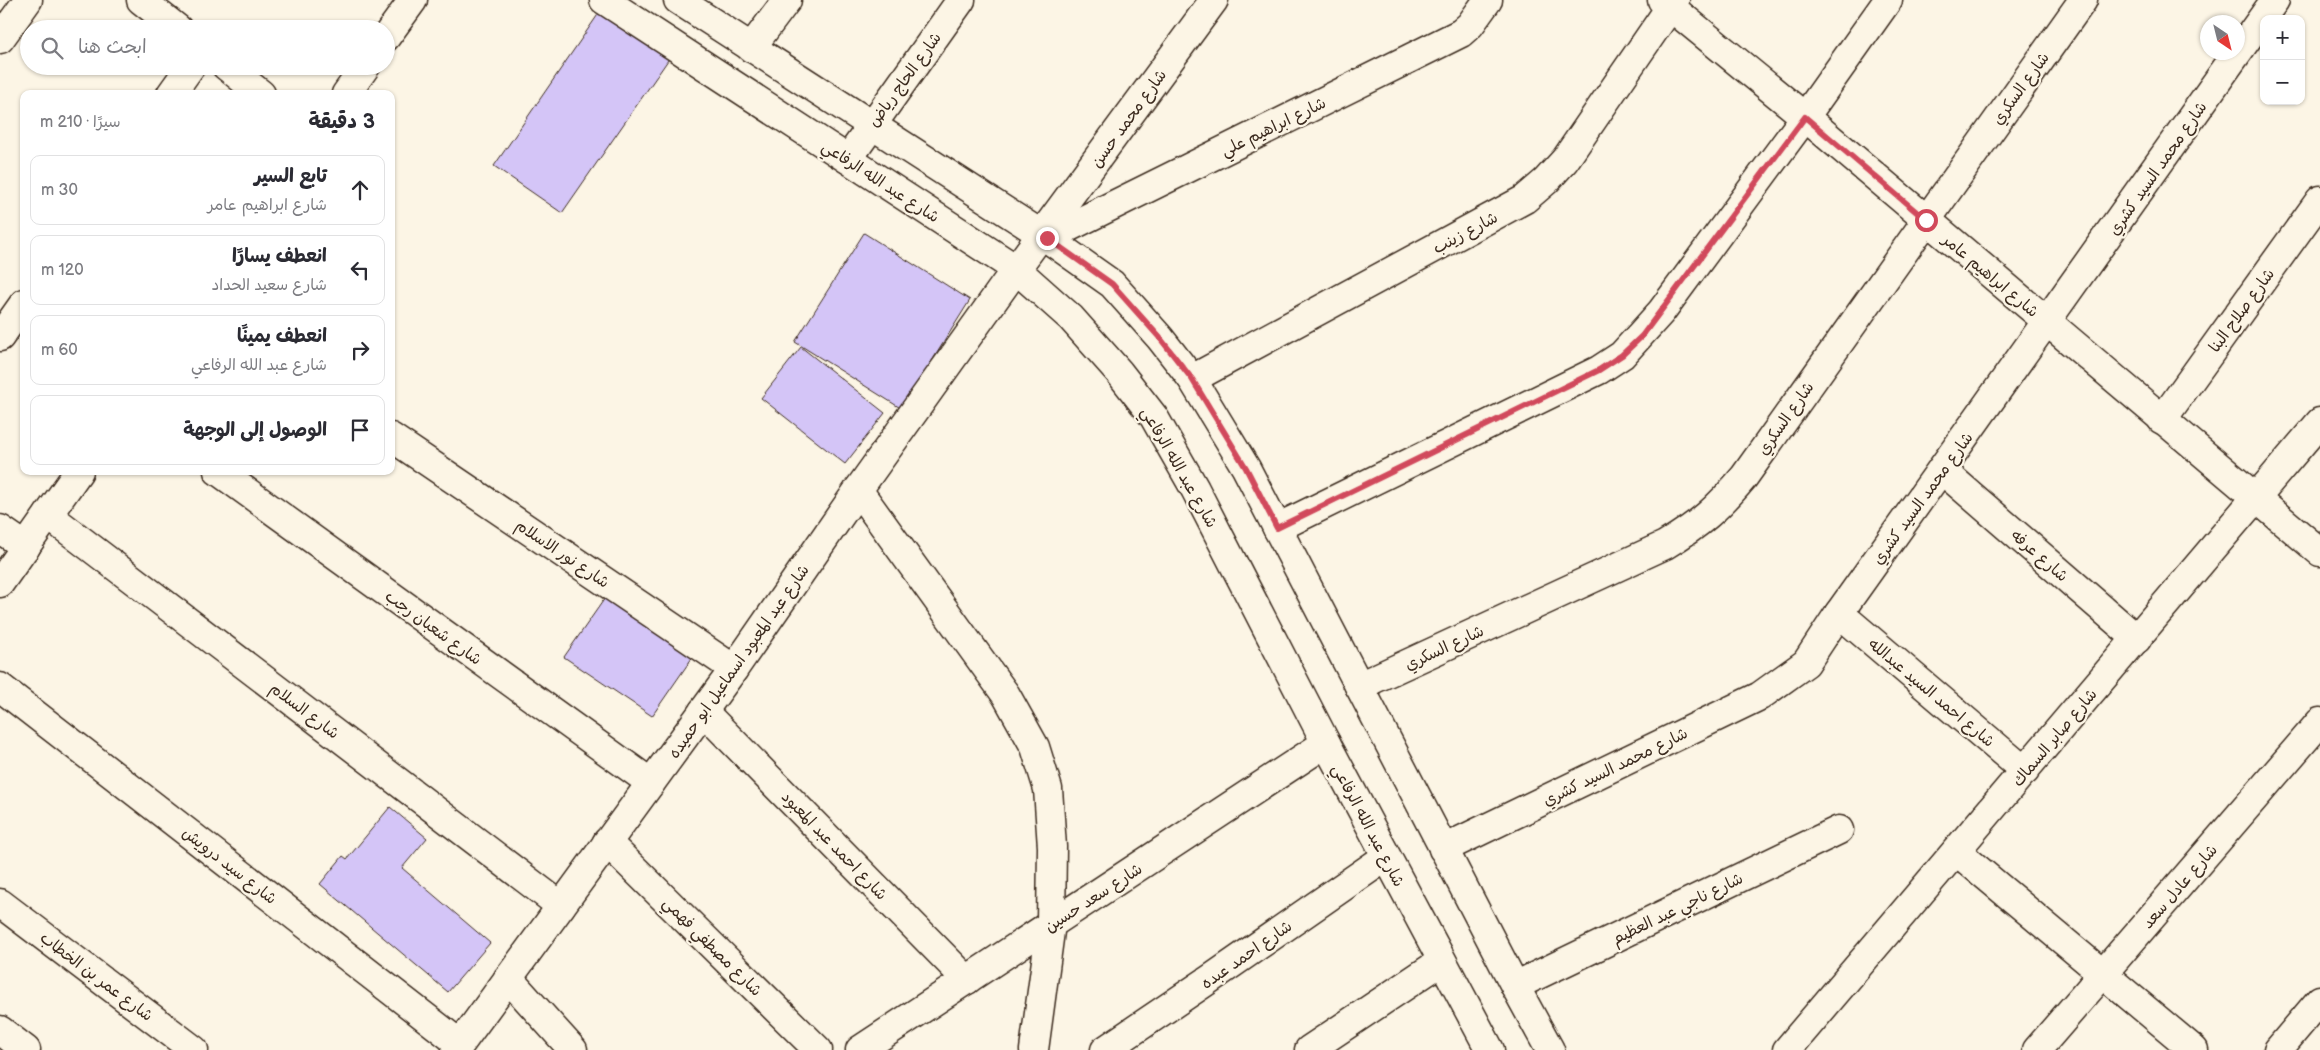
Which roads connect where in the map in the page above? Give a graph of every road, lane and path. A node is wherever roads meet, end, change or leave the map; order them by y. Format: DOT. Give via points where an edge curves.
graph roads {
  1 [pos="28,0"];
  2 [pos="141,0"];
  3 [pos="413,0"];
  4 [pos="604,0"];
  5 [pos="678,0"];
  6 [pos="787,0"];
  7 [pos="961,0"];
  8 [pos="1214,0"];
  9 [pos="1488,0"];
  10 [pos="1888,0"];
  11 [pos="2083,0"];
  12 [pos="2275,0"];
  13 [pos="1669,2"];
  14 [pos="167,20"];
  15 [pos="395,25"];
  16 [pos="0,39"];
  17 [pos="752,48"];
  18 [pos="185,75"];
  19 [pos="237,75"];
  20 [pos="360,75"];
  21 [pos="174,90"];
  22 [pos="256,90"];
  23 [pos="349,90"];
  24 [pos="1805,117"];
  25 [pos="871,125"];
  26 [pos="848,159"];
  27 [pos="2320,200"];
  28 [pos="1926,220"];
  29 [pos="1045,237"];
  30 [pos="1016,269"];
  31 [pos="20,311"];
  32 [pos="2047,323"];
  33 [pos="0,337"];
  34 [pos="1192,379"];
  35 [pos="2162,420"];
  36 [pos="2320,422"];
  37 [pos="395,440"];
  38 [pos="1942,470"];
  39 [pos="76,475"];
  40 [pos="224,475"];
  41 [pos="858,490"];
  42 [pos="2256,499"];
  43 [pos="48,515"];
  44 [pos="1277,528"];
  45 [pos="0,529"];
  46 [pos="26,547"];
  47 [pos="2320,552"];
  48 [pos="0,583"];
  49 [pos="1839,613"];
  50 [pos="2137,639"];
  51 [pos="734,669"];
  52 [pos="1359,686"];
  53 [pos="0,687"];
  54 [pos="703,711"];
  55 [pos="2320,722"];
  56 [pos="1326,743"];
  57 [pos="2025,771"];
  58 [pos="651,783"];
  59 [pos="1839,830"];
  60 [pos="607,842"];
  61 [pos="1443,849"];
  62 [pos="1956,851"];
  63 [pos="1386,857"];
  64 [pos="0,902"];
  65 [pos="561,906"];
  66 [pos="1051,924"];
  67 [pos="1442,961"];
  68 [pos="2103,974"];
  69 [pos="508,978"];
  70 [pos="968,980"];
  71 [pos="1515,986"];
  72 [pos="2320,1000"];
  73 [pos="0,1030"];
  74 [pos="458,1047"];
  75 [pos="26,1050"];
  76 [pos="194,1050"];
  77 [pos="573,1050"];
  78 [pos="818,1050"];
  79 [pos="860,1050"];
  80 [pos="1034,1050"];
  81 [pos="1105,1050"];
  82 [pos="1308,1050"];
  83 [pos="1490,1050"];
  84 [pos="1550,1050"];
  85 [pos="1787,1050"];
  86 [pos="2037,1050"];
  87 [pos="2194,1050"];
  88 [pos="2278,1050"];
  1 -- 16 [label="street"];
  2 -- 14 [label="street"];
  3 -- 15 [label="street"];
  4 -- 26 [label="street, شارع عبد الله الرفاعي"];
  5 -- 17 [label="street"];
  6 -- 17 [label="street"];
  7 -- 25 [label="street, شارع الحاج رياض"];
  8 -- 29 [label="street, شارع محمد حسن"];
  9 -- 29 [label="street, شارع ابراهيم علي" via="1461,33"];
  10 -- 24 [label="street"];
  11 -- 28 [label="street, شارع السكري"];
  12 -- 32 [label="street, شارع محمد السيد كشري"];
  13 -- 24 [label="street, شارع ابراهيم عامر"];
  13 -- 34 [label="street, شارع زينب" via="1565,160 1525,199"];
  17 -- 25 [label="street"];
  18 -- 21 [label="street"];
  19 -- 22 [label="street"];
  20 -- 23 [label="street"];
  24 -- 28 [label="street, شارع ابراهيم عامر"];
  24 -- 44 [label="street" via="1661,312 1622,355 1599,370"];
  25 -- 26 [label="street, شارع الحاج رياض"];
  25 -- 29 [label="street"];
  26 -- 30 [label="street, شارع عبد الله الرفاعي"];
  27 -- 35 [label="street, شارع صلاح البنا"];
  28 -- 32 [label="street, شارع ابراهيم عامر"];
  28 -- 52 [label="street, شارع السكري" via="1744,477 1696,526 1665,545"];
  29 -- 30 [label="street, شارع محمد حسن"];
  29 -- 34 [label="street" via="1112,284"];
  30 -- 41 [label="street, شارع عبد المعبود اسماعيل ابو حميده"];
  30 -- 56 [label="street, شارع عبد الله الرفاعي" via="1071,318 1154,417 1195,489"];
  31 -- 33 [label="street"];
  32 -- 35 [label="street, شارع ابراهيم عامر"];
  32 -- 38 [label="street, شارع محمد السيد كشري"];
  34 -- 44 [label="street" via="1246,468"];
  35 -- 42 [label="street, شارع ابراهيم عامر"];
  36 -- 42 [label="street, شارع صابر السماك"];
  37 -- 51 [label="street, شارع نور الاسلام"];
  38 -- 49 [label="street, شارع محمد السيد كشري"];
  38 -- 50 [label="street, شارع عرفه"];
  39 -- 43 [label="street"];
  40 -- 58 [label="street, شارع شعبان رجب"];
  41 -- 51 [label="street, شارع عبد المعبود اسماعيل ابو حميده"];
  41 -- 66 [label="street" via="1006,695 1035,747 1048,789 1052,847"];
  42 -- 47 [label="street, شارع ابراهيم عامر"];
  42 -- 50 [label="street, شارع صابر السماك"];
  43 -- 46 [label="street"];
  43 -- 65 [label="street, شارع السلام"];
  44 -- 52 [label="street"];
  45 -- 46 [label="street"];
  46 -- 48 [label="street"];
  49 -- 57 [label="street, شارع احمد السيد عبدالله"];
  49 -- 61 [label="street, شارع محمد السيد كشري" via="1806,663 1760,696"];
  50 -- 57 [label="street, شارع صابر السماك"];
  51 -- 54 [label="street, شارع عبد المعبود اسماعيل ابو حميده"];
  52 -- 61 [label="street"];
  53 -- 74 [label="street, شارع سيد درويش"];
  54 -- 58 [label="street, شارع عبد المعبود اسماعيل ابو حميده"];
  54 -- 70 [label="street, شارع احمد عبد المعبود"];
  55 -- 68 [label="street, شارع عادل سعد"];
  56 -- 63 [label="street, شارع عبد الله الرفاعي"];
  56 -- 66 [label="street, شارع سعد حسين"];
  57 -- 62 [label="street, شارع صابر السماك"];
  58 -- 60 [label="street, شارع عبد المعبود اسماعيل ابو حميده"];
  59 -- 71 [label="street, شارع ناجي عبد العظيم"];
  60 -- 65 [label="street, شارع عبد المعبود اسماعيل ابو حميده"];
  60 -- 78 [label="street, شارع مصطفي فهمي"];
  61 -- 71 [label="street"];
  62 -- 68 [label="street"];
  62 -- 85 [label="street, شارع صابر السماك"];
  63 -- 67 [label="street, شارع عبد الله الرفاعي"];
  63 -- 81 [label="street, شارع احمد عبده"];
  64 -- 76 [label="street, شارع عمر بن الخطاب"];
  65 -- 69 [label="street, شارع عبد المعبود اسماعيل ابو حميده"];
  66 -- 70 [label="street, شارع سعد حسين"];
  66 -- 80 [label="street"];
  67 -- 82 [label="street"];
  67 -- 83 [label="street, شارع عبد الله الرفاعي"];
  68 -- 86 [label="street, شارع عادل سعد"];
  68 -- 87 [label="street"];
  69 -- 74 [label="street, شارع عبد المعبود اسماعيل ابو حميده"];
  69 -- 77 [label="street"];
  70 -- 79 [label="street, شارع سعد حسين"];
  71 -- 84 [label="street"];
  72 -- 88 [label="street"];
  73 -- 75 [label="street"];
}
